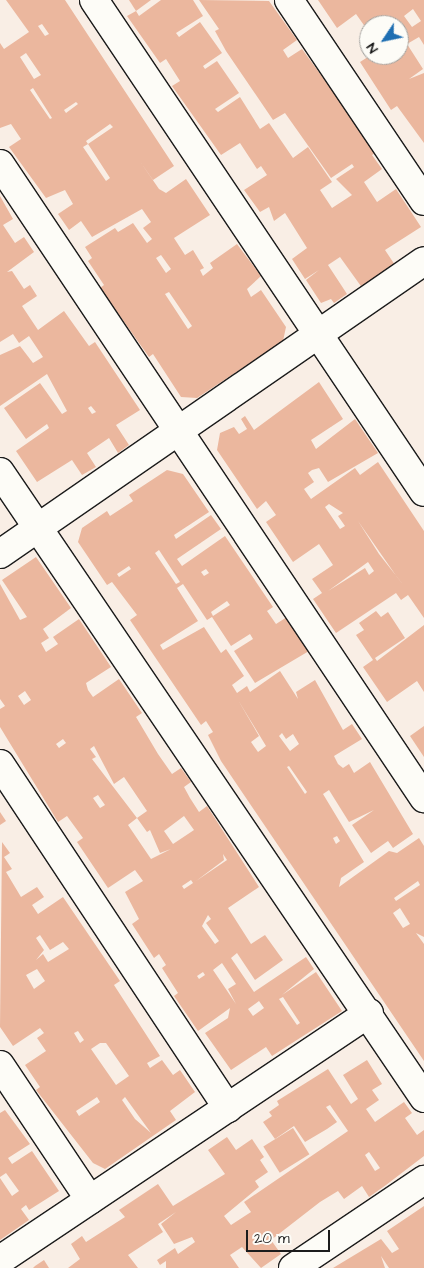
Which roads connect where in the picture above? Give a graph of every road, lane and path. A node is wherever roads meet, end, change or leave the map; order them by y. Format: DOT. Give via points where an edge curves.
graph roads {
  1 [pos="94,0"];
  2 [pos="289,0"];
  3 [pos="0,164"];
  4 [pos="424,201"];
  5 [pos="424,261"];
  6 [pos="319,334"];
  7 [pos="180,432"];
  8 [pos="0,472"];
  9 [pos="424,492"];
  10 [pos="37,528"];
  11 [pos="0,554"];
  12 [pos="0,764"];
  13 [pos="424,798"];
  14 [pos="369,1013"];
  15 [pos="0,1065"];
  16 [pos="424,1098"];
  17 [pos="228,1108"];
  18 [pos="424,1180"];
  19 [pos="90,1200"];
  20 [pos="0,1260"];
  21 [pos="293,1268"];
  1 -- 6 [label="street"];
  2 -- 4 [label="street"];
  3 -- 7 [label="street"];
  5 -- 6 [label="street"];
  6 -- 7 [label="street"];
  6 -- 9 [label="street"];
  7 -- 10 [label="street"];
  7 -- 13 [label="street"];
  8 -- 10 [label="street"];
  10 -- 11 [label="street"];
  10 -- 14 [label="street"];
  12 -- 17 [label="street"];
  14 -- 16 [label="street"];
  14 -- 17 [label="street"];
  15 -- 19 [label="street"];
  17 -- 19 [label="street"];
  18 -- 21 [label="street"];
  19 -- 20 [label="street"];
}
